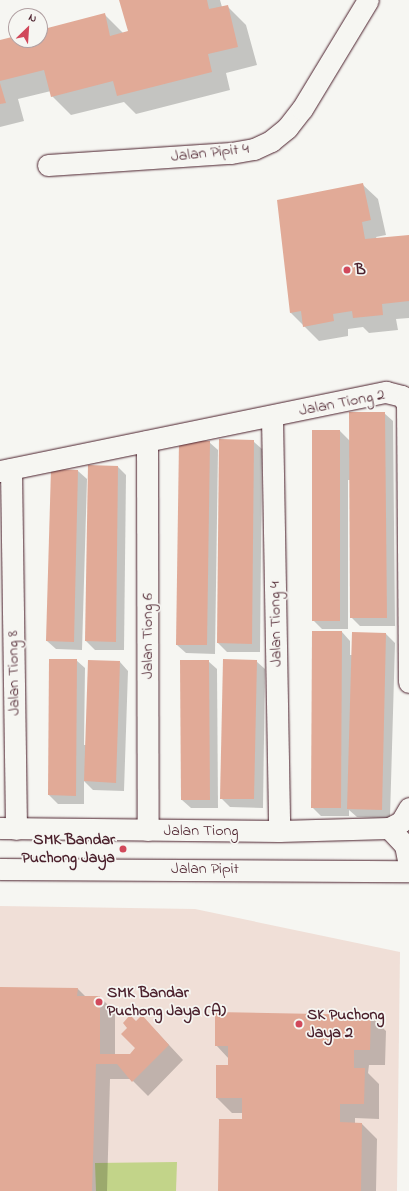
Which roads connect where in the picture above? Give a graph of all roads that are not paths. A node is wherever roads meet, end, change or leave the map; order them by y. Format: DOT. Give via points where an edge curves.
graph roads {
  1 [pos="368,0"];
  2 [pos="48,165"];
  3 [pos="272,417"];
  4 [pos="147,441"];
  5 [pos="5,470"];
  6 [pos="409,682"];
  7 [pos="399,819"];
  8 [pos="8,828"];
  9 [pos="148,830"];
  10 [pos="279,831"];
  11 [pos="409,866"];
  12 [pos="0,869"];
  13 [pos="409,871"];
  1 -- 2 [label="street, Jalan Pipit 4" via="302,109 287,128 270,141 254,149 231,153"];
  3 -- 4 [label="street, Jalan Tiong 2"];
  3 -- 6 [label="street, Jalan Tiong 2" via="386,392 402,396 407,404"];
  3 -- 10 [label="street, Jalan Tiong 4"];
  4 -- 5 [label="street, Jalan Tiong 2"];
  4 -- 9 [label="street, Jalan Tiong 6"];
  5 -- 8 [label="street, Jalan Tiong 8"];
  7 -- 10 [label="street, Jalan Tiong"];
  7 -- 11 [label="street"];
  8 -- 9 [label="street, Jalan Tiong"];
  9 -- 10 [label="street, Jalan Tiong"];
  12 -- 13 [label="street, Jalan Pipit"];
}
